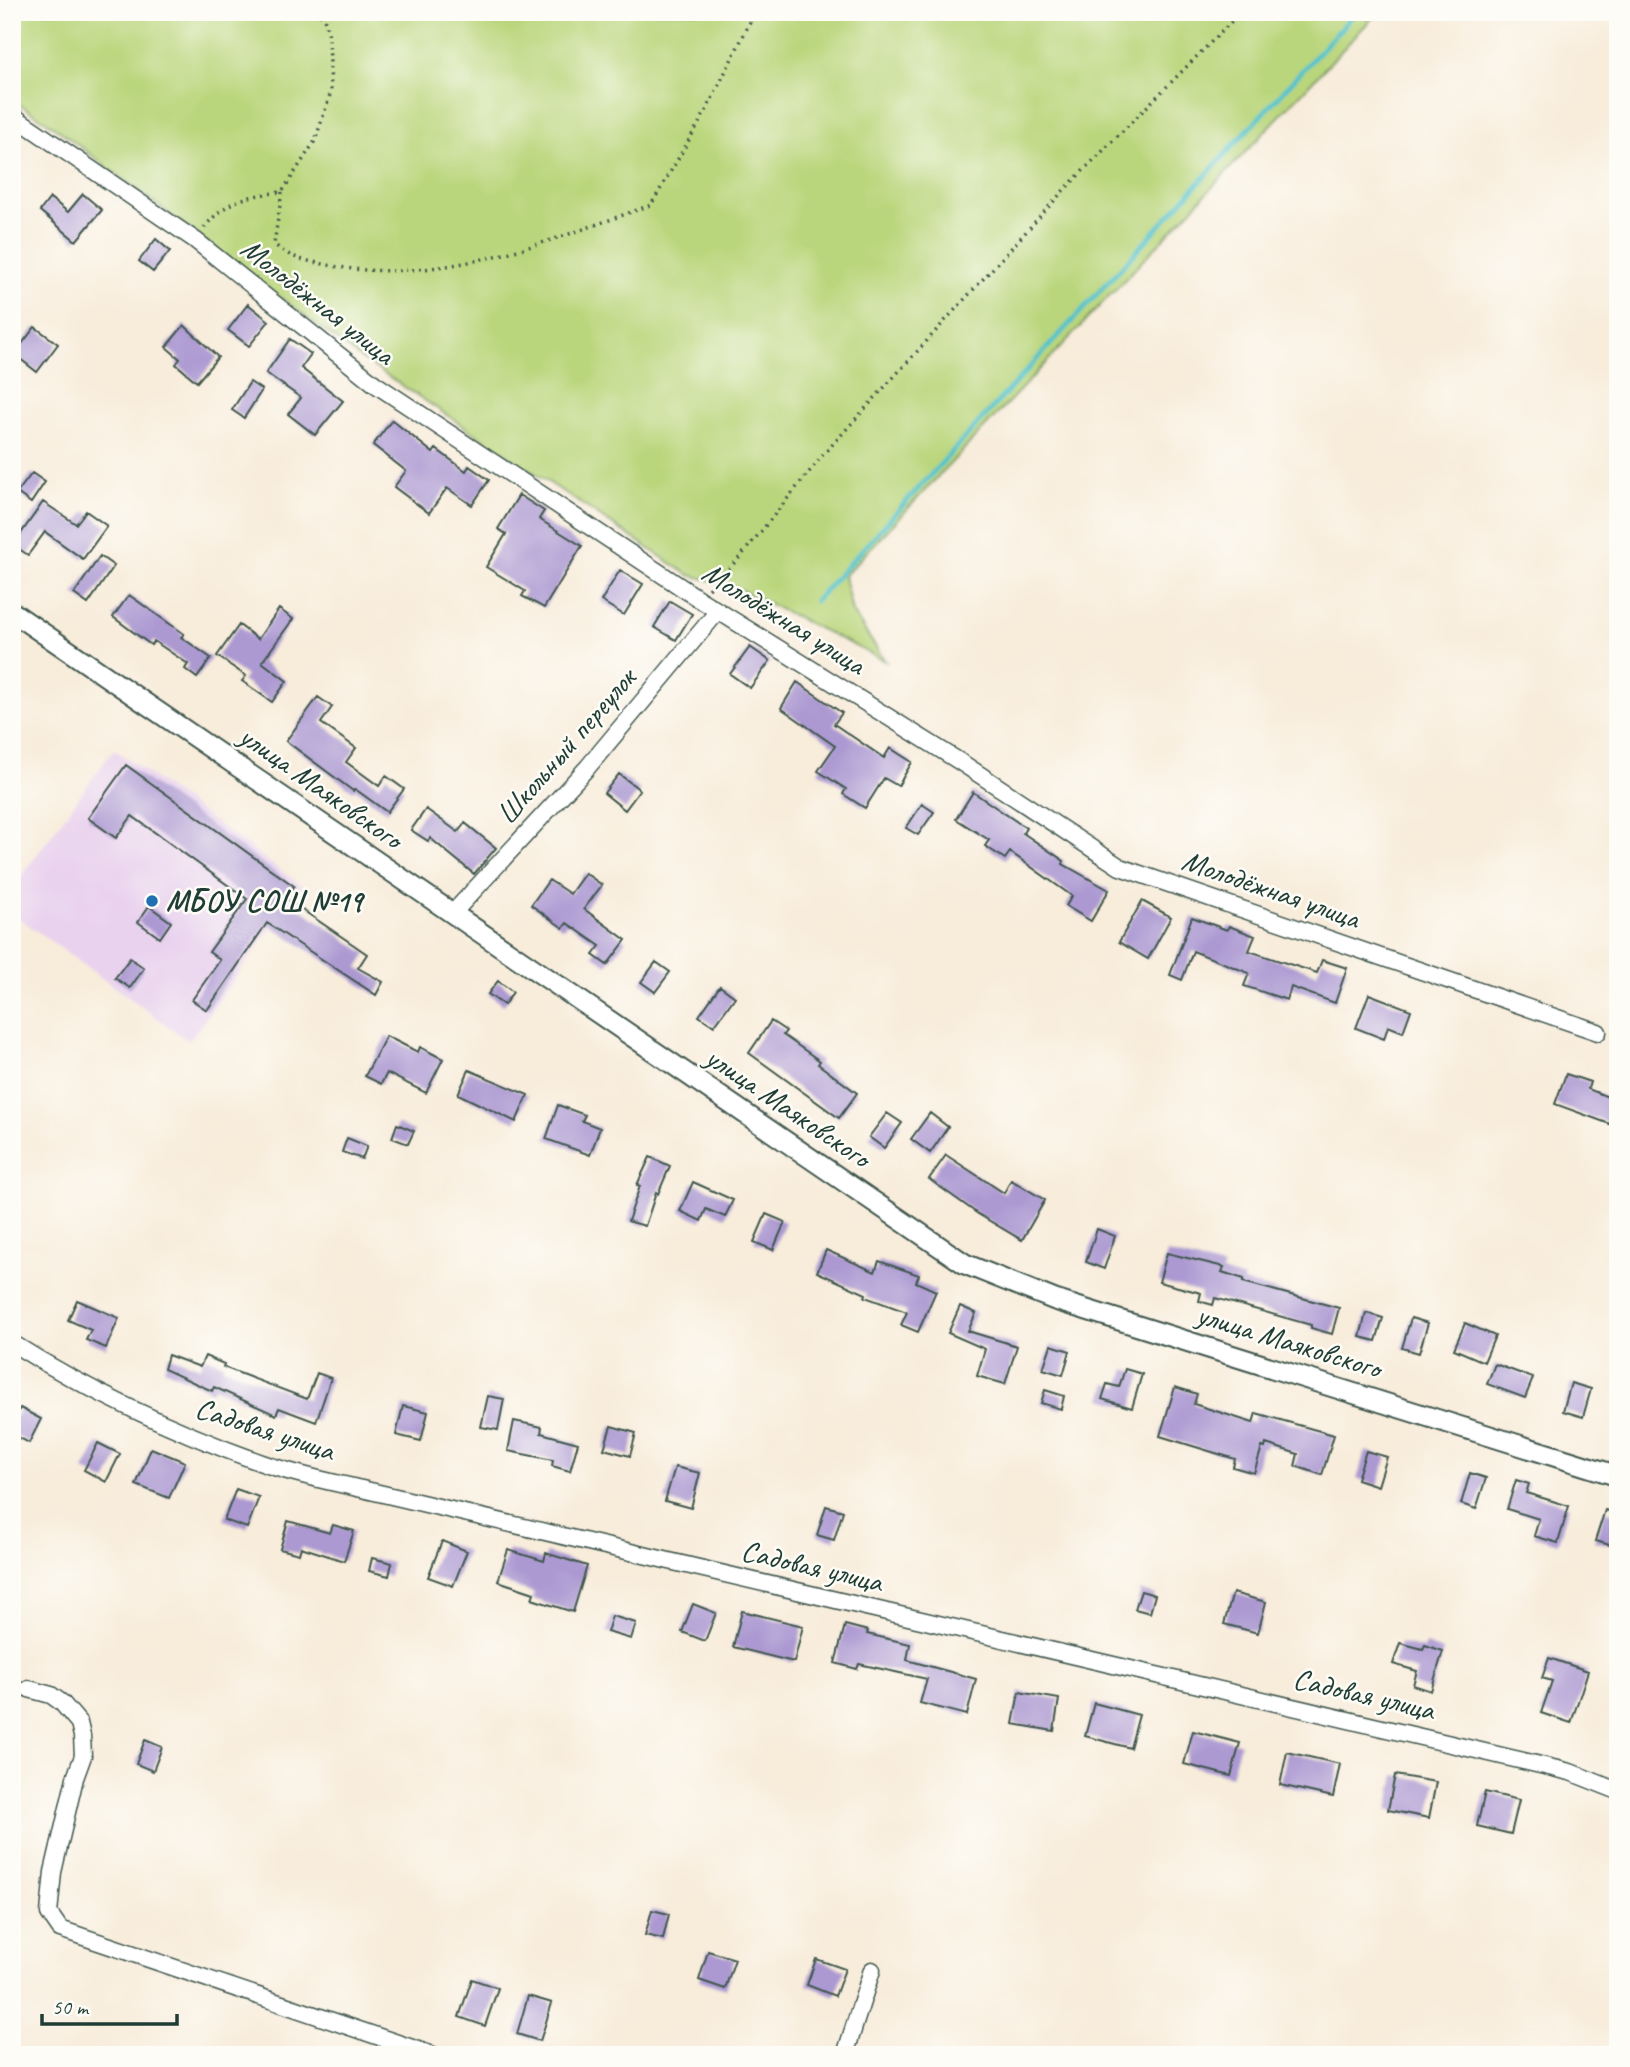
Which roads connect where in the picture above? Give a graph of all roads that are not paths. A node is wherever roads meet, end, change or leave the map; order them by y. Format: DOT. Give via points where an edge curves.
graph roads {
  1 [pos="12,115"];
  2 [pos="718,611"];
  3 [pos="12,612"];
  4 [pos="452,914"];
  5 [pos="1598,1032"];
  6 [pos="12,1343"];
  7 [pos="1618,1476"];
  8 [pos="12,1684"];
  9 [pos="29,1689"];
  10 [pos="1618,1791"];
  11 [pos="872,1970"];
  12 [pos="433,2055"];
  13 [pos="845,2055"];
  1 -- 2 [label="street, Молодёжная улица" via="195,240 375,384"];
  2 -- 4 [label="street, Школьный переулок" via="587,768"];
  2 -- 5 [label="street, Молодёжная улица" via="1120,867"];
  3 -- 4 [label="street, улица Маяковского"];
  4 -- 7 [label="street, улица Маяковского" via="965,1264 1055,1300"];
  6 -- 10 [label="street, Садовая улица" via="171,1427 265,1464 1556,1769"];
  8 -- 9 [label="lane"];
  9 -- 12 [label="street" via="62,1703 79,1723 82,1736 83,1756 53,1872 49,1913 60,1929"];
  11 -- 13 [label="street"];
}
